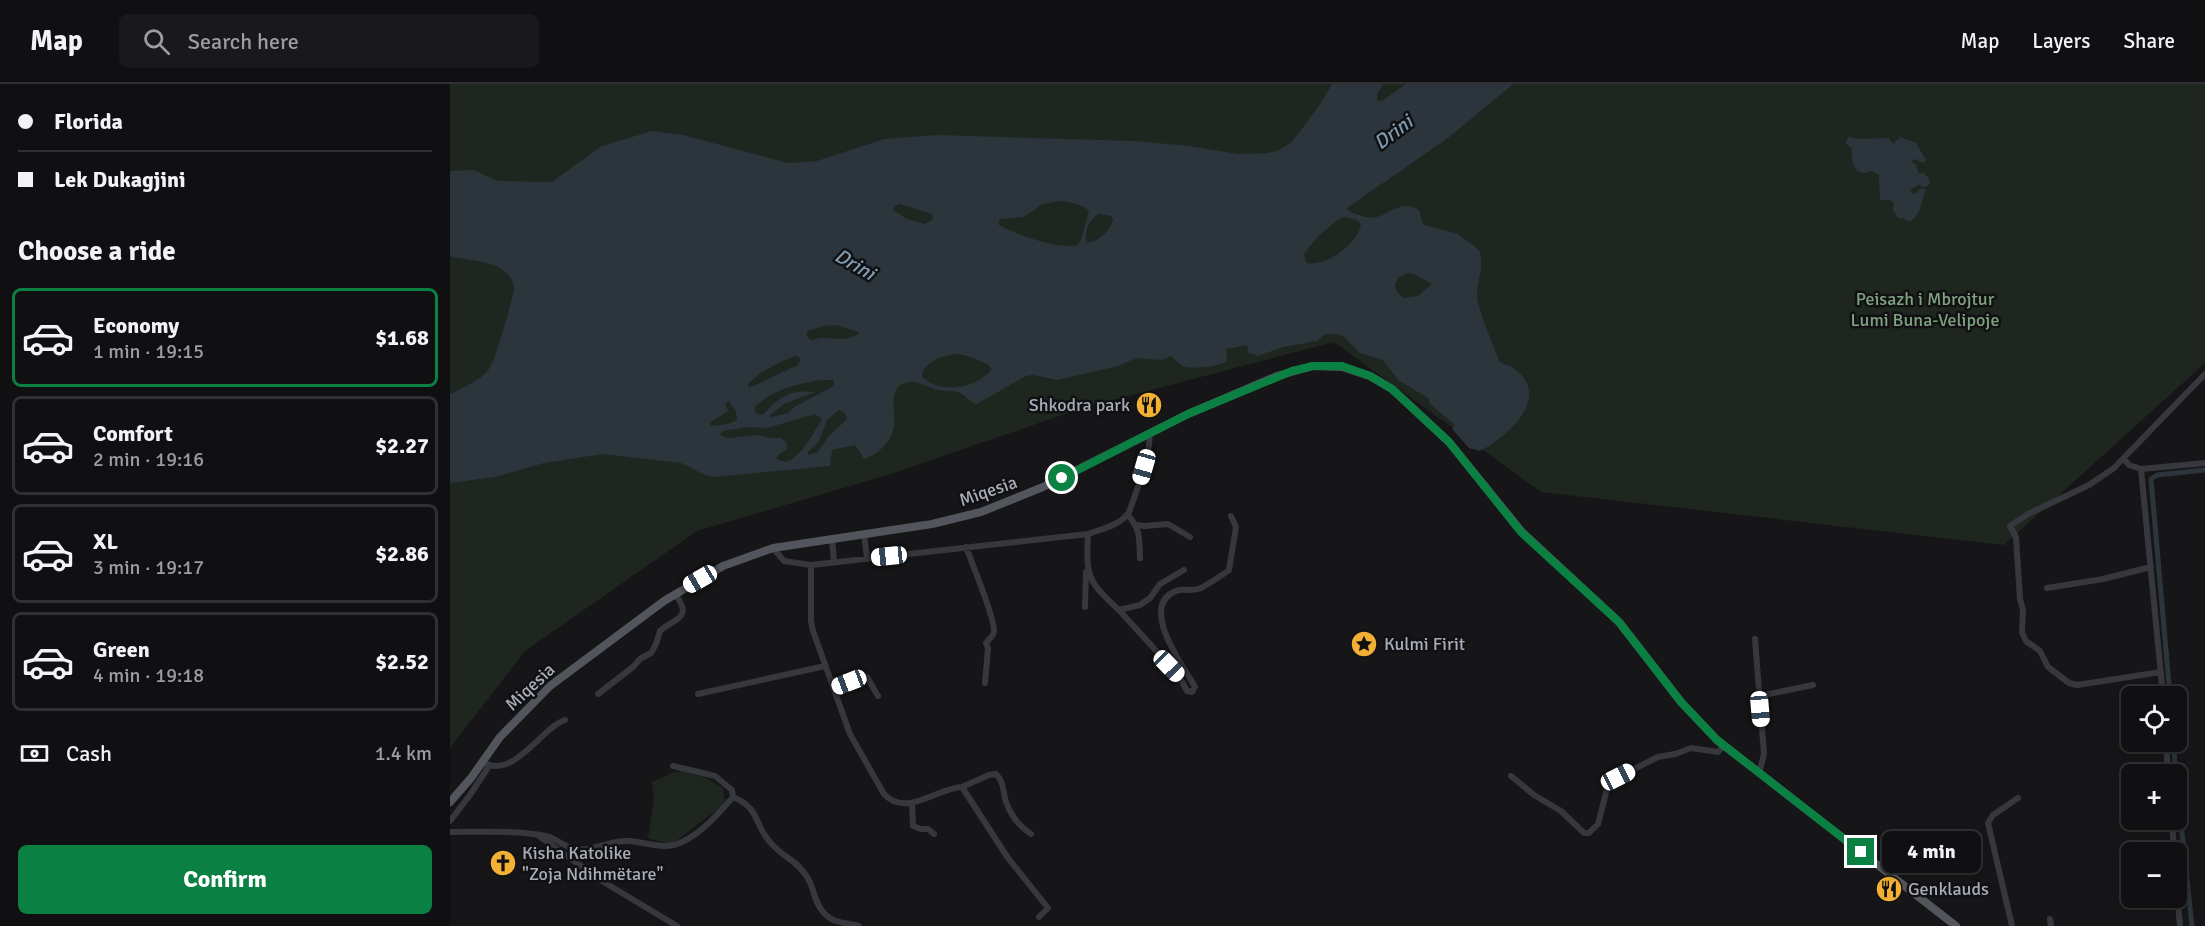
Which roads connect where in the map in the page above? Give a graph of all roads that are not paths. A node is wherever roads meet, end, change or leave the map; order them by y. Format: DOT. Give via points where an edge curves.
graph roads {
  1 [pos="2205,374"];
  2 [pos="1149,433"];
  3 [pos="2124,459"];
  4 [pos="2205,463"];
  5 [pos="2141,470"];
  6 [pos="1128,515"];
  7 [pos="1231,516"];
  8 [pos="1136,525"];
  9 [pos="864,534"];
  10 [pos="1088,534"];
  11 [pos="1190,537"];
  12 [pos="832,538"];
  13 [pos="966,547"];
  14 [pos="773,548"];
  15 [pos="867,558"];
  16 [pos="1140,558"];
  17 [pos="834,562"];
  18 [pos="1086,564"];
  19 [pos="811,565"];
  20 [pos="2151,567"];
  21 [pos="1184,570"];
  22 [pos="2047,588"];
  23 [pos="675,594"];
  24 [pos="1085,607"];
  25 [pos="1119,610"];
  26 [pos="1755,639"];
  27 [pos="825,666"];
  28 [pos="2161,672"];
  29 [pos="986,683"];
  30 [pos="1813,685"];
  31 [pos="2162,686"];
  32 [pos="833,688"];
  33 [pos="598,694"];
  34 [pos="698,694"];
  35 [pos="878,696"];
  36 [pos="1759,696"];
  37 [pos="565,720"];
  38 [pos="1724,746"];
  39 [pos="486,764"];
  40 [pos="674,766"];
  41 [pos="1759,774"];
  42 [pos="1511,776"];
  43 [pos="962,787"];
  44 [pos="733,797"];
  45 [pos="2018,798"];
  46 [pos="450,802"];
  47 [pos="912,804"];
  48 [pos="450,821"];
  49 [pos="450,832"];
  50 [pos="933,834"];
  51 [pos="1031,834"];
  52 [pos="539,835"];
  53 [pos="2178,908"];
  54 [pos="1039,916"];
  55 [pos="677,926"];
  56 [pos="859,926"];
  57 [pos="1956,926"];
  58 [pos="2012,926"];
  59 [pos="2180,926"];
  1 -- 3 [label="street"];
  2 -- 6 [label="street" via="1151,439"];
  2 -- 9 [label="main road, Miqesia" via="1043,487 981,512"];
  2 -- 38 [label="main road, Miqesia" via="1292,371 1342,366 1370,376 1397,393 1449,442 1531,542 1619,622 1681,702"];
  3 -- 5 [label="street"];
  3 -- 28 [label="street" via="2089,485 2010,526 2016,537 2022,632 2026,641 2040,651 2045,664 2073,684"];
  4 -- 5 [label="street"];
  5 -- 20 [label="street"];
  6 -- 8 [label="street"];
  6 -- 10 [label="street"];
  7 -- 25 [label="street" via="1236,527 1228,570 1200,589 1170,595 1162,609 1167,641 1195,687 1192,692"];
  8 -- 11 [label="street" via="1168,524"];
  8 -- 16 [label="street"];
  9 -- 12 [label="main road, Miqesia"];
  9 -- 15 [label="street"];
  10 -- 13 [label="street"];
  10 -- 18 [label="street"];
  12 -- 14 [label="main road, Miqesia"];
  12 -- 17 [label="street"];
  13 -- 15 [label="street"];
  13 -- 29 [label="street" via="994,630 986,643"];
  14 -- 19 [label="street" via="784,561"];
  14 -- 23 [label="main road, Miqesia" via="717,569"];
  15 -- 17 [label="street"];
  17 -- 19 [label="street"];
  18 -- 24 [label="street"];
  18 -- 25 [label="street" via="1091,580"];
  19 -- 27 [label="street" via="812,626"];
  20 -- 22 [label="street"];
  20 -- 28 [label="street"];
  21 -- 25 [label="street" via="1160,584 1140,605"];
  23 -- 33 [label="street" via="683,609 680,617 660,631 651,653"];
  23 -- 39 [label="main road, Miqesia" via="541,694 500,737"];
  26 -- 36 [label="street"];
  27 -- 32 [label="street"];
  27 -- 34 [label="street"];
  28 -- 31 [label="street"];
  30 -- 36 [label="street"];
  32 -- 35 [label="street" via="867,677"];
  32 -- 47 [label="street" via="850,734 884,794"];
  36 -- 41 [label="street" via="1764,754"];
  37 -- 39 [label="street" via="553,725 520,755 499,766"];
  38 -- 41 [label="main road, Miqesia"];
  38 -- 42 [label="street" via="1718,752 1691,748 1658,757 1612,781 1604,793 1598,824 1589,833"];
  39 -- 46 [label="main road, Miqesia"];
  39 -- 48 [label="street" via="470,795"];
  40 -- 44 [label="street" via="715,776 732,790"];
  41 -- 57 [label="main road, Miqesia"];
  43 -- 47 [label="street"];
  43 -- 51 [label="street" via="996,774 1015,819"];
  43 -- 54 [label="street" via="1008,858 1048,908"];
  44 -- 52 [label="street" via="684,842 666,847 630,841 575,849"];
  44 -- 56 [label="street" via="750,807 769,842 808,877 823,913 832,920"];
  45 -- 58 [label="street" via="1988,823"];
  47 -- 50 [label="street" via="914,826"];
  49 -- 52 [label="street"];
  52 -- 55 [label="street" via="602,881"];
  53 -- 59 [label="street"];
}
